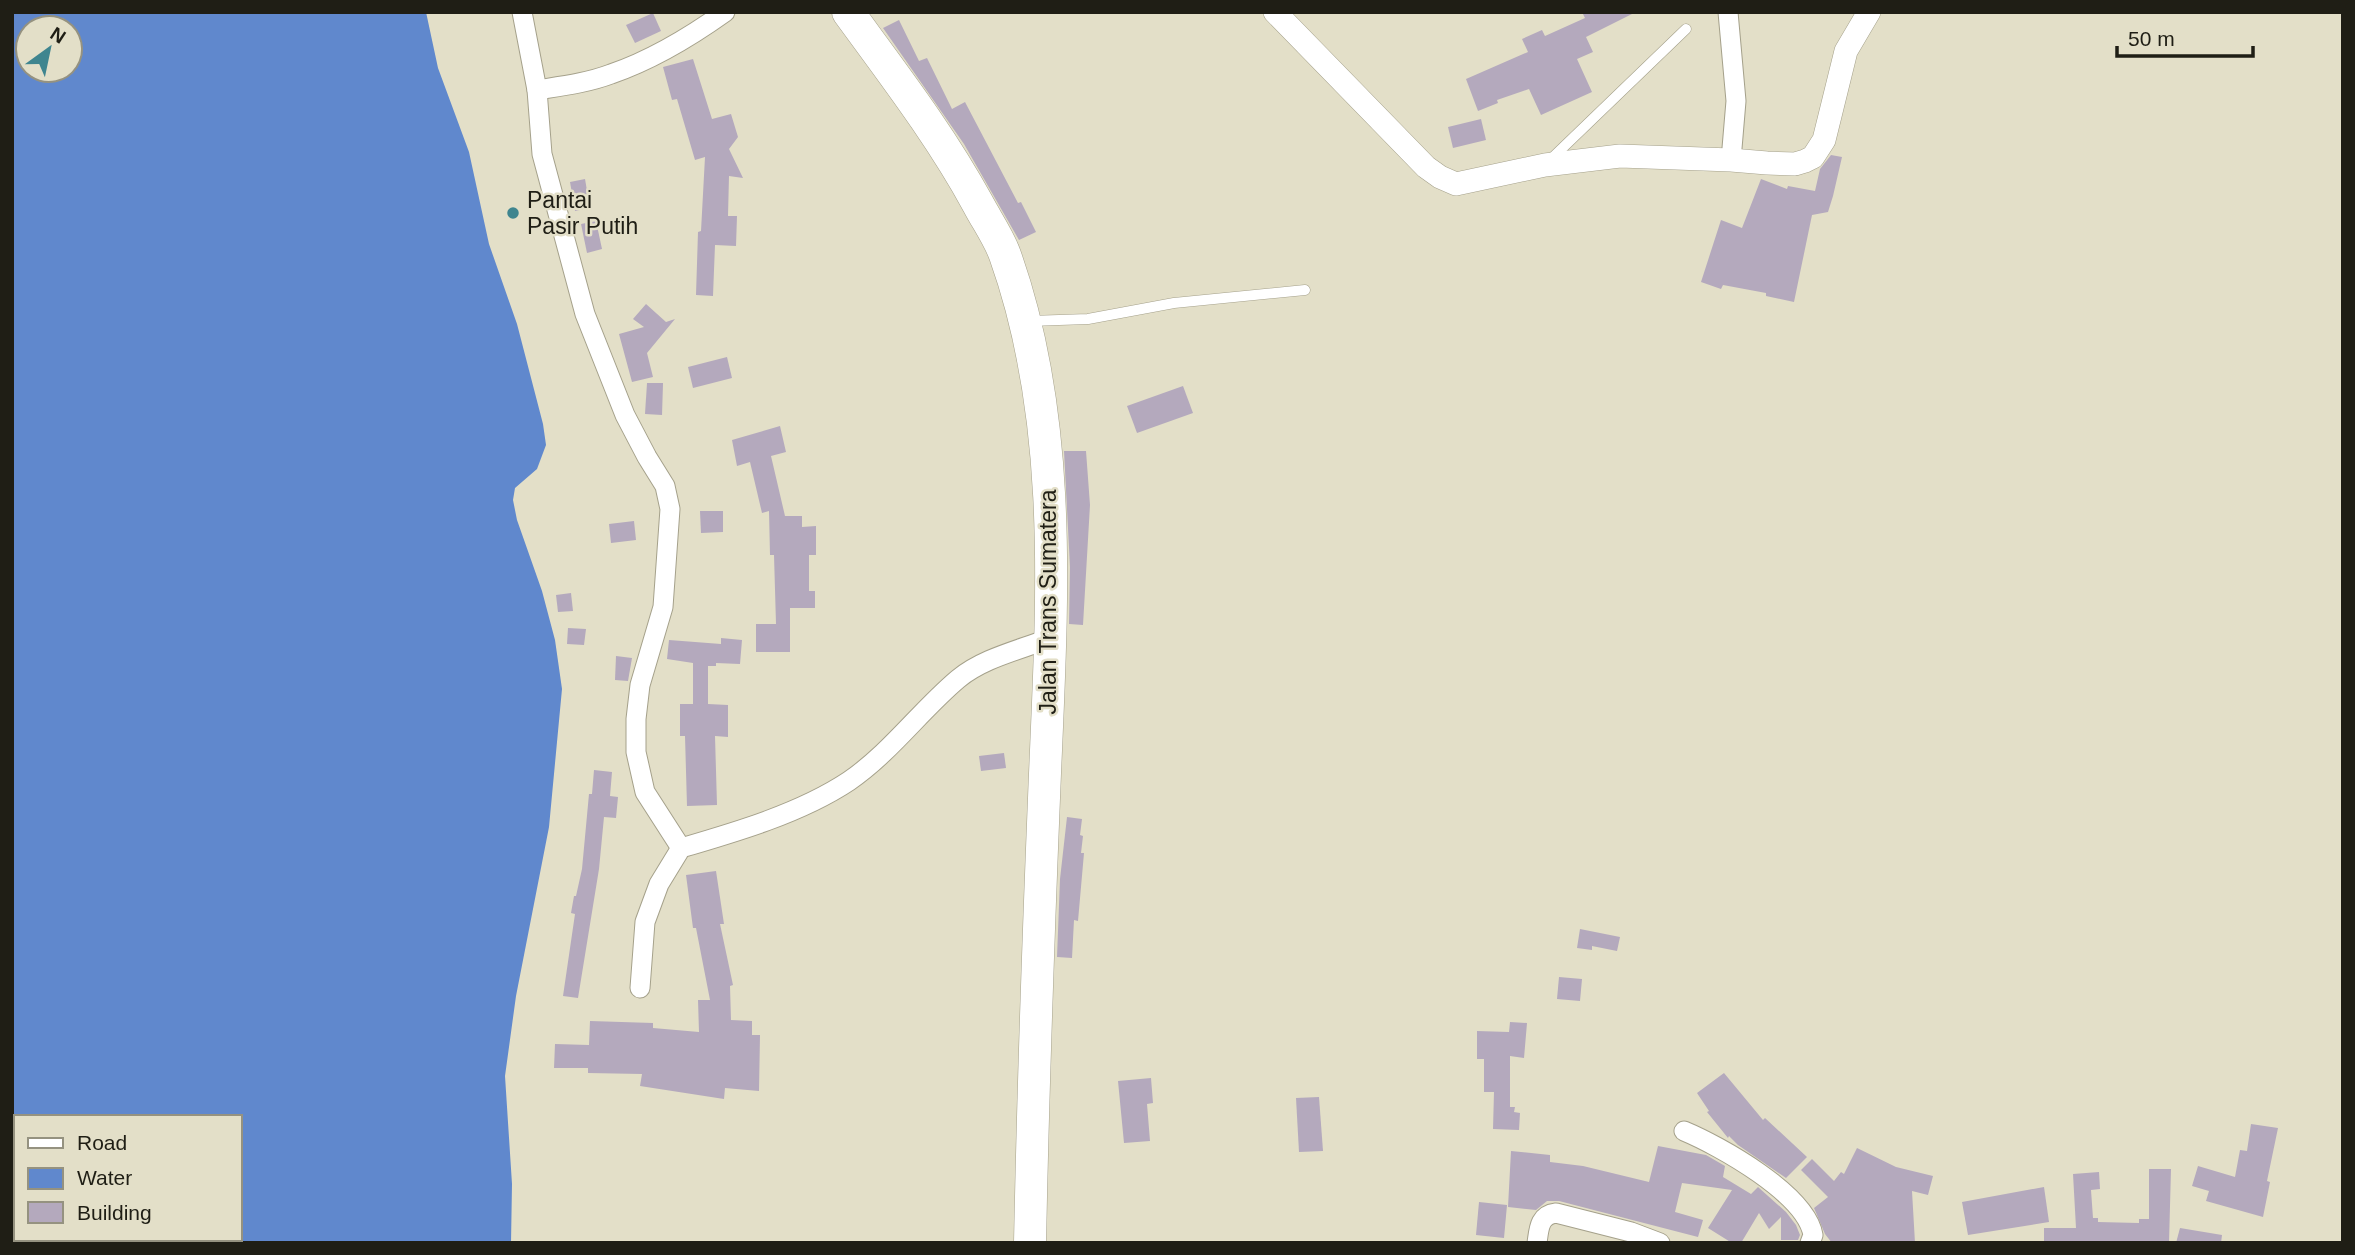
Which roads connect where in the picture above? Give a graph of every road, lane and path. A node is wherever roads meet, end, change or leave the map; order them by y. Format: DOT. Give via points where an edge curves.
graph roads {
  1 [pos="522,12"];
  2 [pos="725,12"];
  3 [pos="848,12"];
  4 [pos="1275,12"];
  5 [pos="1728,12"];
  6 [pos="1869,12"];
  7 [pos="1686,29"];
  8 [pos="537,90"];
  9 [pos="1731,160"];
  10 [pos="1545,165"];
  11 [pos="1305,289"];
  12 [pos="1026,321"];
  13 [pos="1051,638"];
  14 [pos="681,848"];
  15 [pos="640,988"];
  16 [pos="1684,1131"];
  17 [pos="1030,1243"];
  18 [pos="1537,1243"];
  19 [pos="1660,1243"];
  20 [pos="1810,1243"];
  1 -- 8 [label="street"];
  2 -- 8 [label="street" via="686,40 612,74"];
  3 -- 12 [label="highway, Jalan Trans Sumatera" via="957,166 1004,251"];
  4 -- 10 [label="street" via="1440,177 1456,184"];
  5 -- 9 [label="street" via="1736,101"];
  6 -- 9 [label="street" via="1846,51 1824,140 1813,157 1794,164"];
  7 -- 10 [label="lane"];
  8 -- 14 [label="street" via="542,154 585,314 625,415 665,486 670,509 663,607 640,685 636,752 645,792"];
  9 -- 10 [label="street" via="1620,156"];
  11 -- 12 [label="lane" via="1174,303 1088,319"];
  12 -- 13 [label="highway, Jalan Trans Sumatera" via="1048,471"];
  13 -- 14 [label="street" via="959,678 880,757 820,798"];
  13 -- 17 [label="highway, Jalan Trans Sumatera"];
  14 -- 15 [label="street" via="659,884 645,922"];
  16 -- 20 [label="street" via="1718,1147 1772,1183 1809,1222"];
  18 -- 19 [label="street" via="1541,1222 1556,1213"];
}
